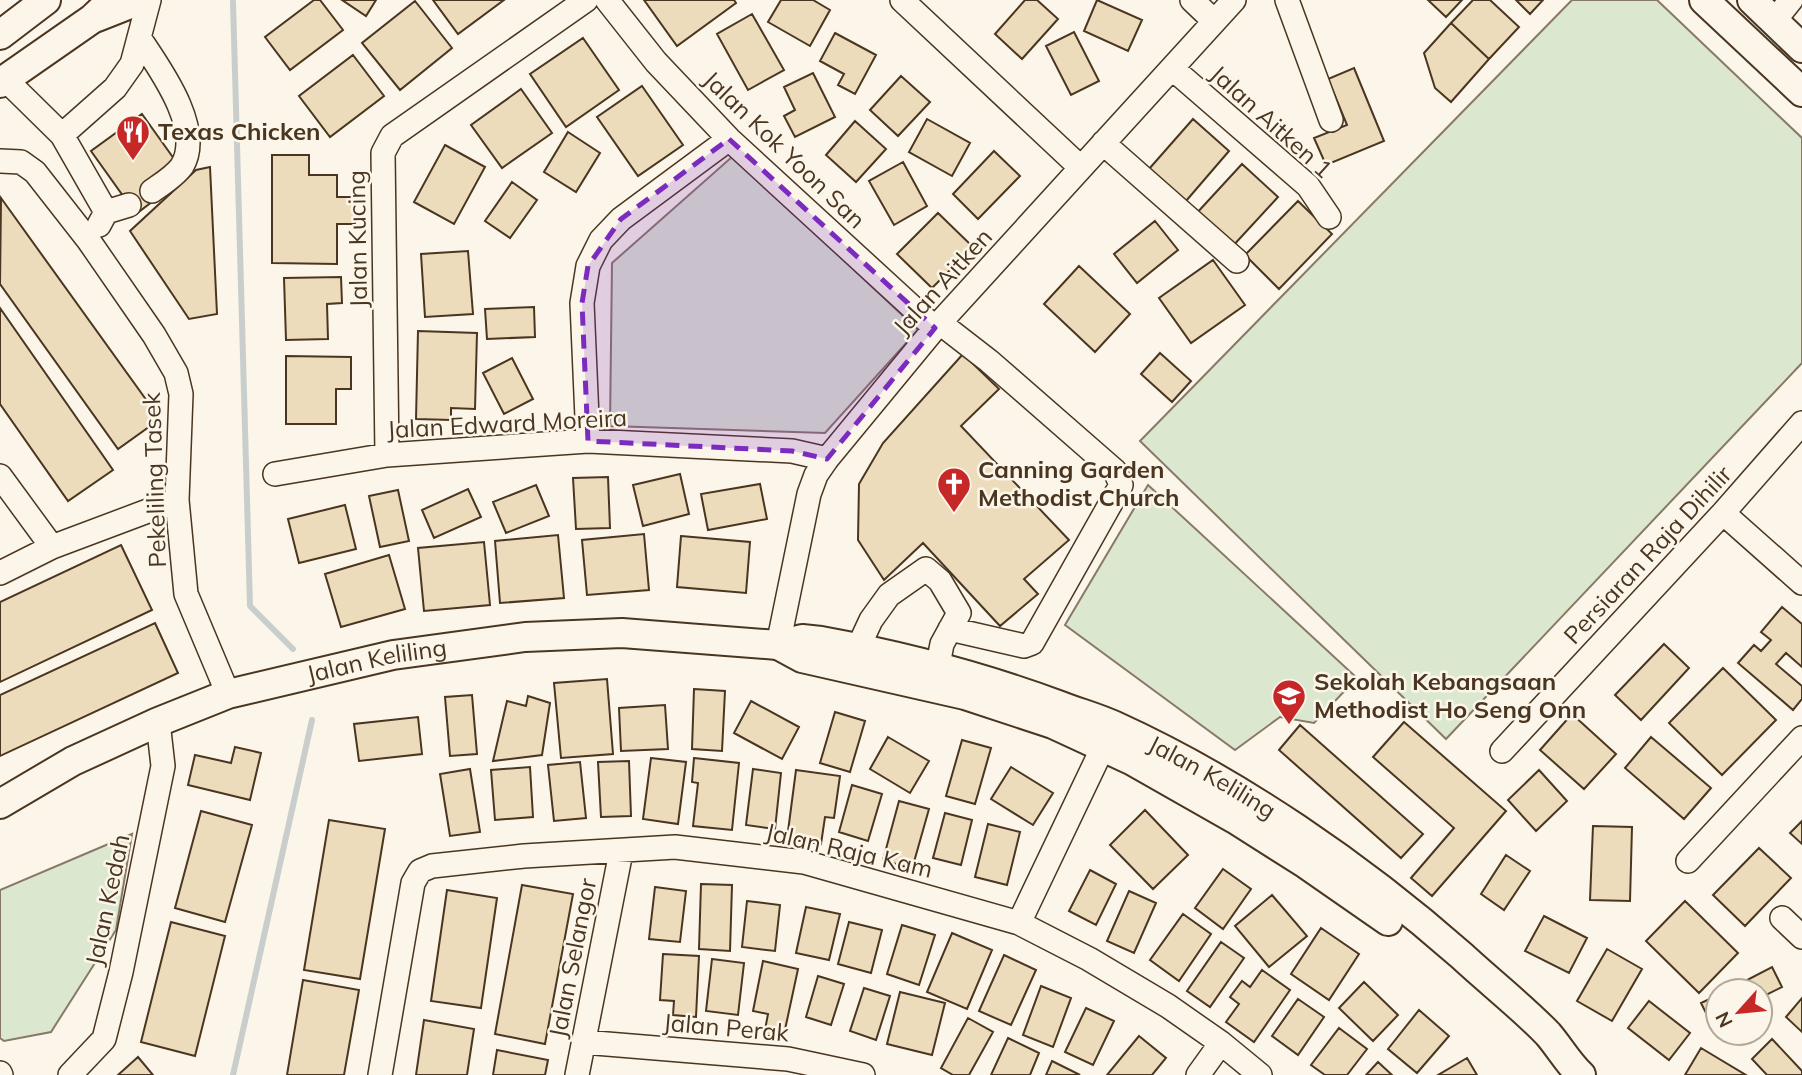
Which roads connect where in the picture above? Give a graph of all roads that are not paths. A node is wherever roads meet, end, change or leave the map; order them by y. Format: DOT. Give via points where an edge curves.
graph roads {
  1 [pos="46,0"];
  2 [pos="140,0"];
  3 [pos="149,0"];
  4 [pos="586,0"];
  5 [pos="607,0"];
  6 [pos="902,0"];
  7 [pos="1192,0"];
  8 [pos="1234,0"];
  9 [pos="1287,0"];
  10 [pos="1704,0"];
  11 [pos="1752,0"];
  12 [pos="102,9"];
  13 [pos="1783,11"];
  14 [pos="1214,21"];
  15 [pos="0,34"];
  16 [pos="140,39"];
  17 [pos="1802,48"];
  18 [pos="1173,69"];
  19 [pos="3,81"];
  20 [pos="1802,92"];
  21 [pos="1331,120"];
  22 [pos="62,135"];
  23 [pos="729,139"];
  24 [pos="1103,143"];
  25 [pos="0,161"];
  26 [pos="1080,167"];
  27 [pos="152,191"];
  28 [pos="129,205"];
  29 [pos="106,212"];
  30 [pos="1329,217"];
  31 [pos="89,240"];
  32 [pos="1237,261"];
  33 [pos="938,325"];
  34 [pos="1802,424"];
  35 [pos="588,441"];
  36 [pos="387,455"];
  37 [pos="827,458"];
  38 [pos="275,474"];
  39 [pos="0,476"];
  40 [pos="177,500"];
  41 [pos="1723,513"];
  42 [pos="52,547"];
  43 [pos="0,573"];
  44 [pos="1802,583"];
  45 [pos="950,629"];
  46 [pos="778,645"];
  47 [pos="858,648"];
  48 [pos="938,666"];
  49 [pos="228,694"];
  50 [pos="158,722"];
  51 [pos="1802,738"];
  52 [pos="1102,747"];
  53 [pos="1502,751"];
  54 [pos="0,804"];
  55 [pos="621,852"];
  56 [pos="1688,861"];
  57 [pos="1782,918"];
  58 [pos="1019,923"];
  59 [pos="1802,937"];
  60 [pos="583,1042"];
  61 [pos="1221,1043"];
  62 [pos="787,1067"];
  63 [pos="1576,1070"];
  64 [pos="71,1075"];
  65 [pos="380,1075"];
  66 [pos="578,1075"];
  67 [pos="863,1075"];
  68 [pos="1198,1075"];
  69 [pos="1260,1075"];
  1 -- 15 [label="main road"];
  2 -- 12 [label="main road"];
  3 -- 16 [label="street"];
  4 -- 36 [label="street, Jalan Kucing" via="386,143"];
  5 -- 23 [label="street, Jalan Kok Yoon San" via="656,62"];
  6 -- 26 [label="street"];
  7 -- 14 [label="street"];
  8 -- 14 [label="street, Jalan Aitken"];
  9 -- 21 [label="street"];
  10 -- 20 [label="main road"];
  11 -- 13 [label="main road"];
  12 -- 19 [label="main road"];
  13 -- 17 [label="main road"];
  14 -- 18 [label="street, Jalan Aitken"];
  16 -- 22 [label="street" via="132,64 115,88"];
  16 -- 27 [label="street" via="175,92 186,127 182,166"];
  18 -- 24 [label="street, Jalan Aitken"];
  18 -- 30 [label="street, Jalan Aitken 1" via="1308,186"];
  19 -- 22 [label="street"];
  22 -- 29 [label="street"];
  23 -- 33 [label="street, Jalan Kok Yoon San"];
  23 -- 35 [label="street" via="621,219 601,240 588,266 582,303"];
  24 -- 26 [label="street, Jalan Aitken"];
  24 -- 32 [label="street"];
  25 -- 31 [label="street, Pekeliling Tasek" via="21,162 35,172"];
  26 -- 33 [label="street, Jalan Aitken"];
  28 -- 29 [label="street"];
  29 -- 31 [label="street"];
  31 -- 40 [label="street, Pekeliling Tasek" via="176,373 181,394"];
  33 -- 37 [label="street, Jalan Aitken"];
  33 -- 45 [label="street, Jalan Kok Yoon San" via="989,361 1115,471 1121,485 1032,643 1024,646"];
  34 -- 41 [label="street, Persiaran Raja Dihilir"];
  35 -- 36 [label="street, Jalan Edward Moreira"];
  35 -- 37 [label="street, Jalan Edward Moreira" via="792,451"];
  36 -- 38 [label="street, Jalan Edward Moreira"];
  37 -- 46 [label="street, Jalan Aitken" via="809,494"];
  39 -- 42 [label="street"];
  40 -- 42 [label="street"];
  40 -- 49 [label="street, Pekeliling Tasek" via="186,594"];
  41 -- 44 [label="street"];
  41 -- 53 [label="street, Persiaran Raja Dihilir"];
  42 -- 43 [label="street"];
  45 -- 47 [label="street" via="959,613 926,569 889,595"];
  45 -- 48 [label="street"];
  46 -- 47 [label="main road, Jalan Keliling" via="802,639"];
  46 -- 49 [label="main road, Jalan Keliling" via="622,632 525,637 393,655"];
  46 -- 52 [label="main road, Jalan Keliling" via="802,658 965,695 1053,724"];
  47 -- 48 [label="main road, Jalan Keliling"];
  48 -- 63 [label="main road, Jalan Keliling" via="1114,726 1263,806 1460,954 1548,1035"];
  49 -- 50 [label="main road, Jalan Keliling"];
  50 -- 54 [label="main road, Jalan Keliling" via="73,761"];
  50 -- 64 [label="street, Jalan Kedah" via="163,766 104,1039"];
  51 -- 56 [label="street"];
  52 -- 58 [label="street"];
  52 -- 63 [label="main road, Jalan Keliling" via="1235,819 1362,901 1438,960 1536,1048"];
  55 -- 58 [label="street, Jalan Raja Kam" via="675,847 804,862"];
  55 -- 60 [label="street, Jalan Selangor"];
  55 -- 65 [label="street, Jalan Raja Kam" via="524,856 432,866 420,872 413,883"];
  57 -- 59 [label="street"];
  58 -- 61 [label="street, Jalan Raja Kam" via="1168,1006"];
  60 -- 62 [label="street, Jalan Perak"];
  60 -- 66 [label="street, Jalan Selangor"];
  61 -- 68 [label="street"];
  61 -- 69 [label="street, Jalan Raja Kam"];
  62 -- 67 [label="street, Jalan Perak"];
}
